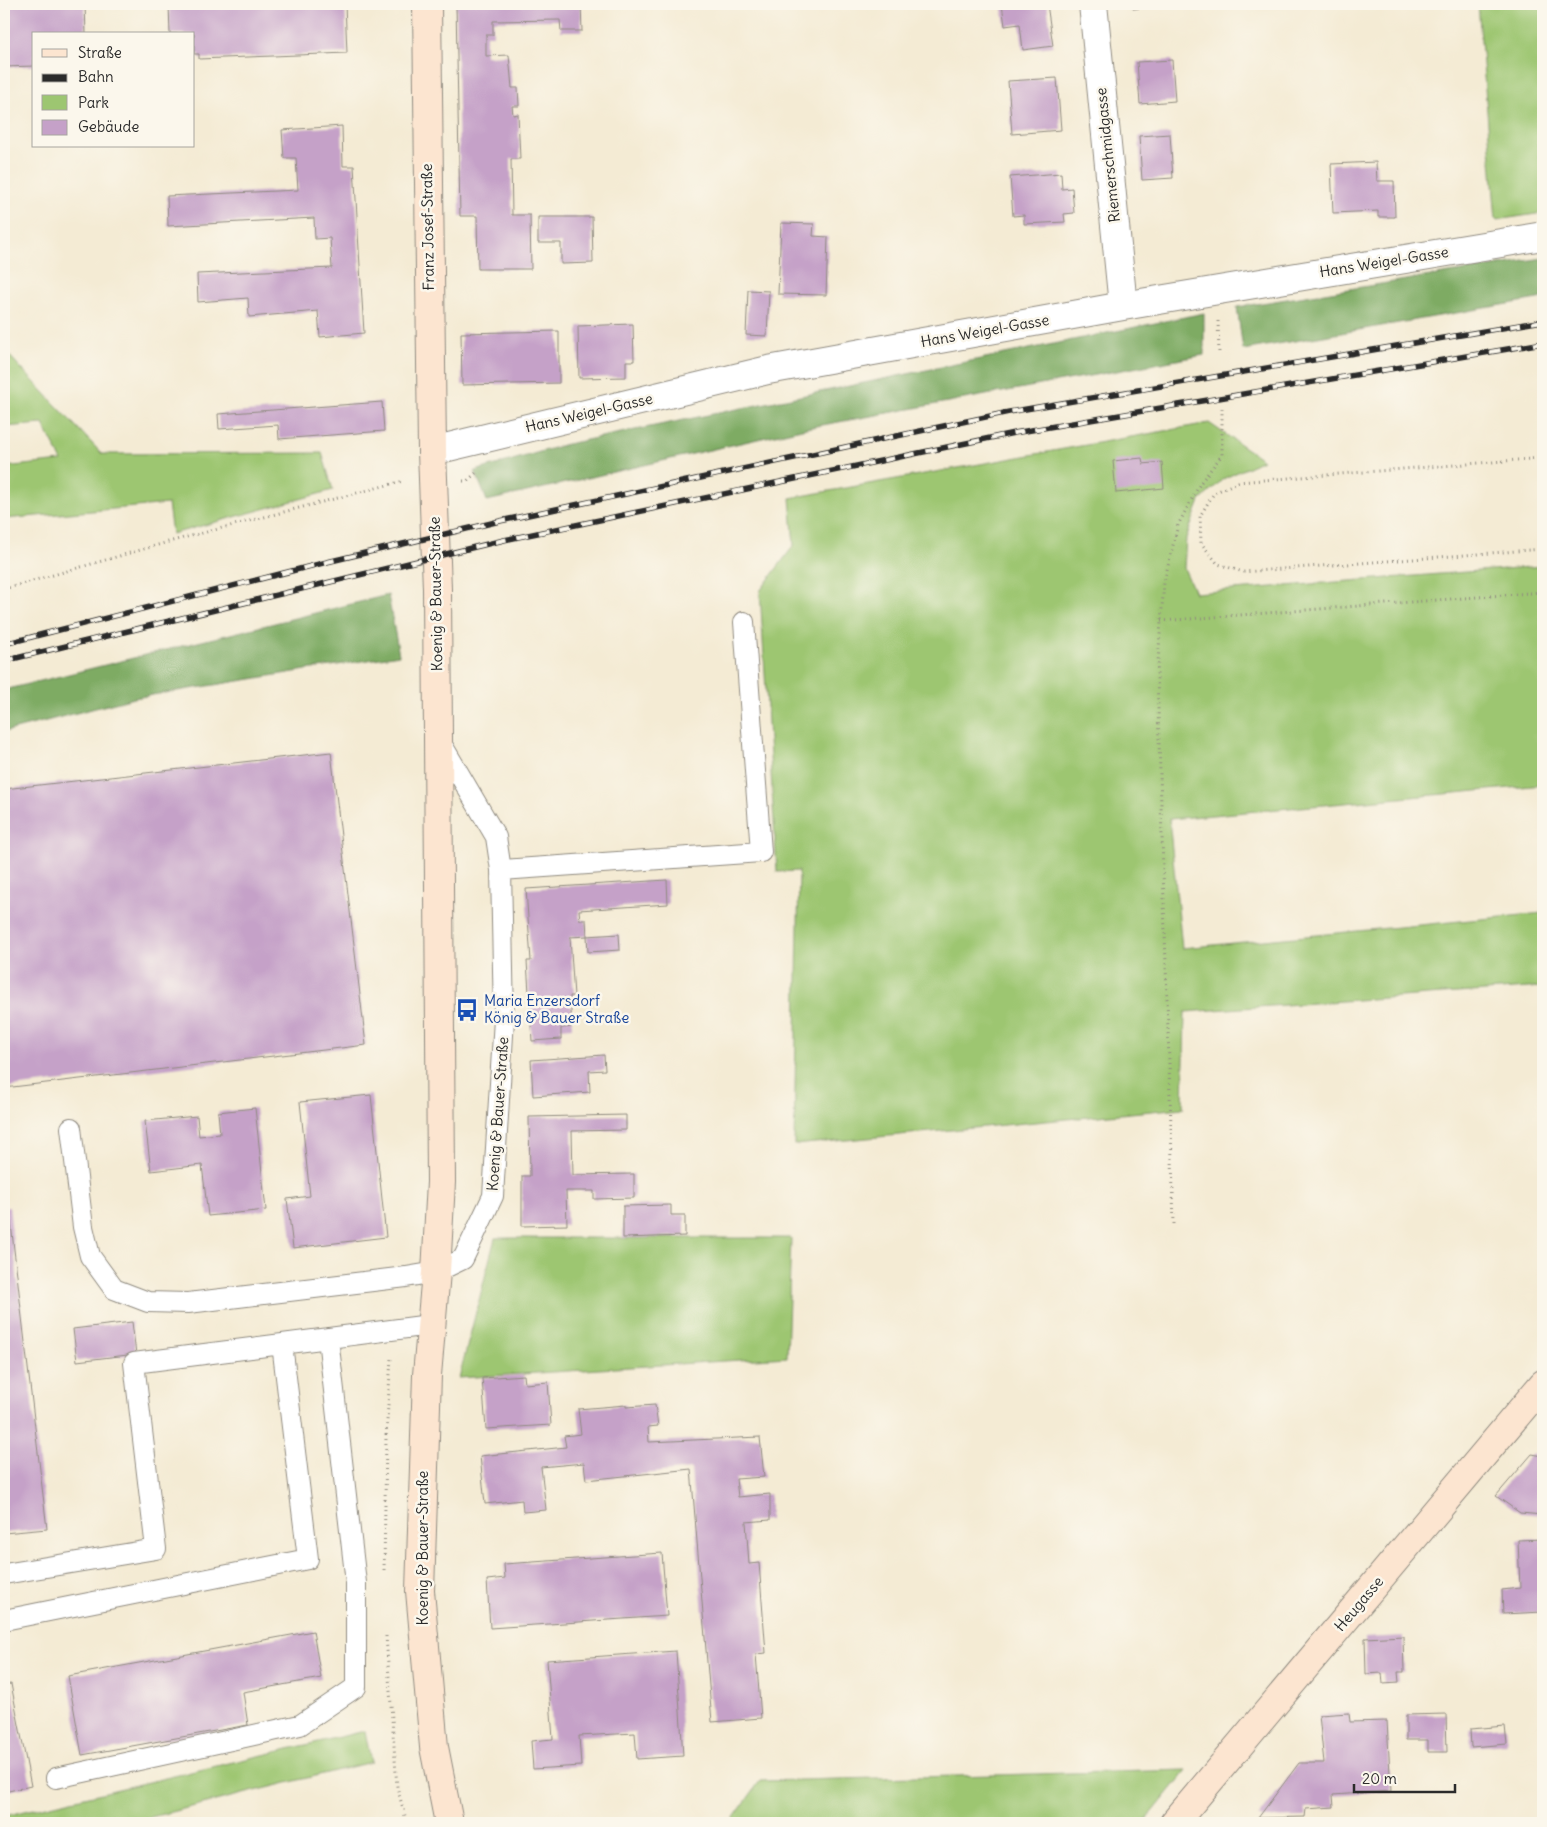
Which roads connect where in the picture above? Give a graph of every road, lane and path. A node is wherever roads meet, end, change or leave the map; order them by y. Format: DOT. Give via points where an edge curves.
graph roads {
  1 [pos="426,4"];
  2 [pos="1092,4"];
  3 [pos="1543,236"];
  4 [pos="1123,306"];
  5 [pos="1222,408"];
  6 [pos="432,450"];
  7 [pos="1543,458"];
  8 [pos="1543,549"];
  9 [pos="4,589"];
  10 [pos="1543,592"];
  11 [pos="1161,621"];
  12 [pos="744,622"];
  13 [pos="438,738"];
  14 [pos="501,870"];
  15 [pos="71,1128"];
  16 [pos="1174,1224"];
  17 [pos="436,1272"];
  18 [pos="430,1325"];
  19 [pos="393,1330"];
  20 [pos="328,1338"];
  21 [pos="282,1344"];
  22 [pos="1543,1384"];
  23 [pos="4,1574"];
  24 [pos="384,1580"];
  25 [pos="4,1620"];
  26 [pos="385,1628"];
  27 [pos="56,1778"];
  28 [pos="407,1823"];
  29 [pos="449,1823"];
  30 [pos="1174,1823"];
  1 -- 6 [label="street, Franz Josef-Straße"];
  2 -- 4 [label="street, Riemerschmidgasse"];
  3 -- 4 [label="street, Hans Weigel-Gasse"];
  4 -- 6 [label="street, Hans Weigel-Gasse" via="768,370"];
  5 -- 11 [label="path" via="1222,455 1201,482 1178,526 1164,582"];
  6 -- 9 [label="path" via="408,480 172,541"];
  6 -- 13 [label="street, Koenig & Bauer-Straße"];
  7 -- 8 [label="path" via="1238,482 1214,493 1200,516 1202,543 1218,564 1243,572"];
  10 -- 11 [label="path"];
  11 -- 16 [label="path" via="1157,676"];
  12 -- 14 [label="lane" via="761,852"];
  13 -- 14 [label="lane, Koenig & Bauer-Straße" via="496,838"];
  13 -- 17 [label="street, Koenig & Bauer-Straße" via="441,1182"];
  14 -- 17 [label="lane, Koenig & Bauer-Straße" via="504,1018 493,1196 464,1259"];
  15 -- 17 [label="lane" via="83,1227 90,1256 114,1289 148,1302 188,1304"];
  17 -- 18 [label="street, Koenig & Bauer-Straße"];
  18 -- 19 [label="lane"];
  18 -- 29 [label="street, Koenig & Bauer-Straße" via="420,1591 434,1747"];
  19 -- 20 [label="lane"];
  19 -- 24 [label="path" via="386,1438"];
  20 -- 21 [label="lane"];
  20 -- 27 [label="lane" via="356,1583 356,1687 300,1725"];
  21 -- 23 [label="lane" via="134,1363 156,1549"];
  21 -- 25 [label="lane" via="308,1560"];
  22 -- 30 [label="street, Heugasse"];
  26 -- 28 [label="path" via="397,1787"];
}
